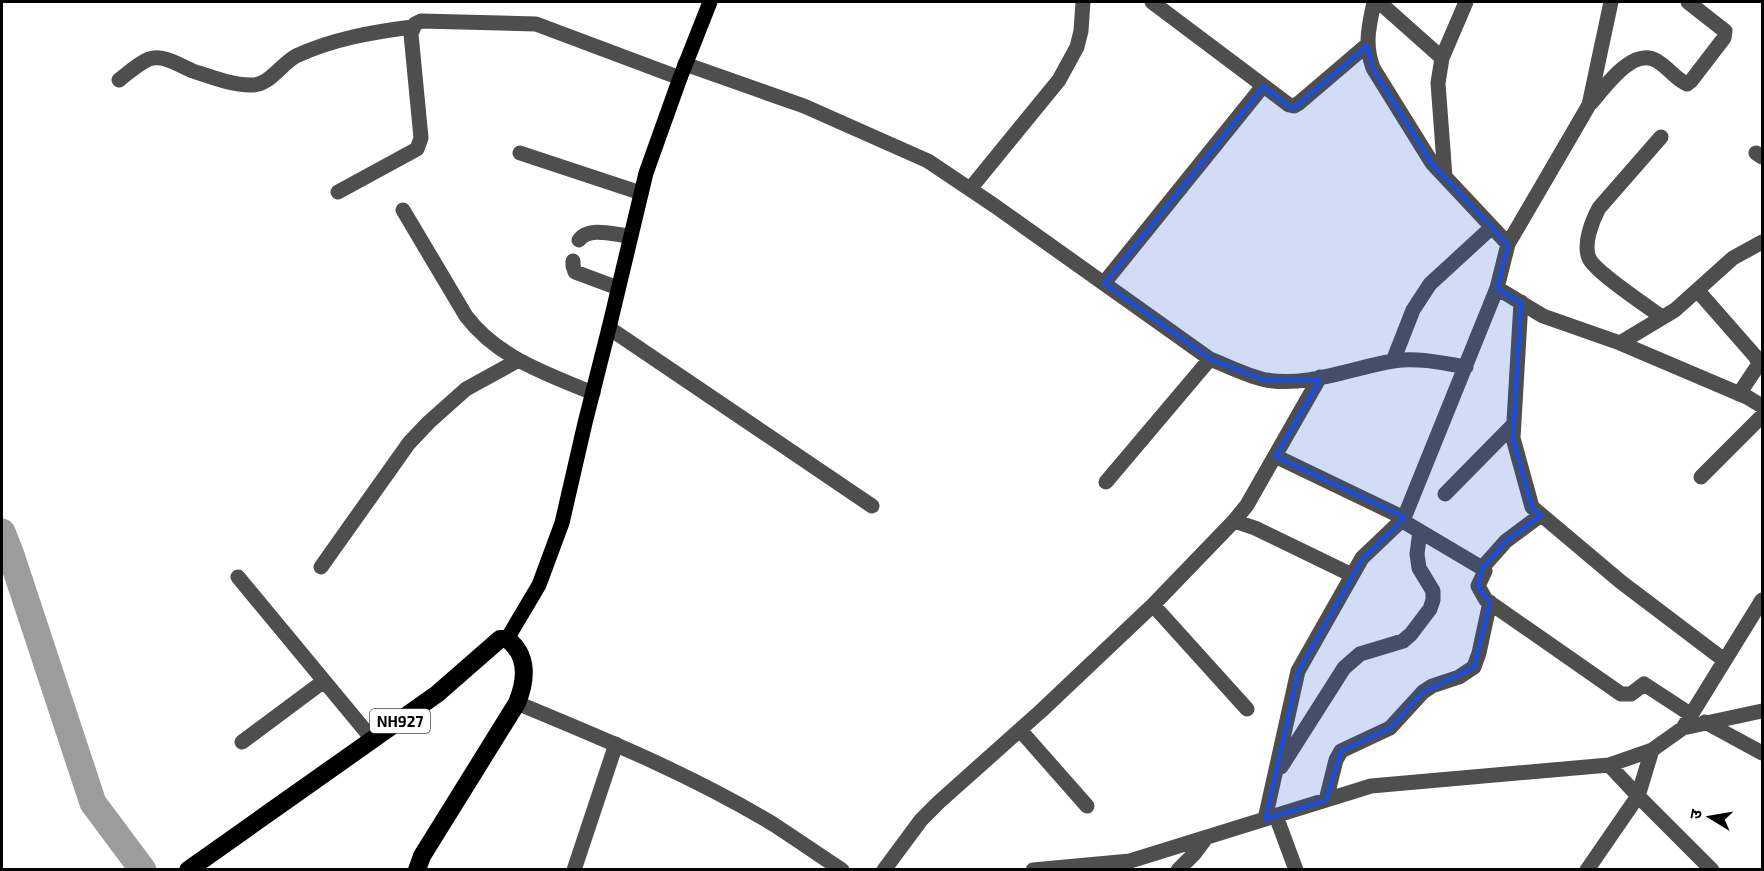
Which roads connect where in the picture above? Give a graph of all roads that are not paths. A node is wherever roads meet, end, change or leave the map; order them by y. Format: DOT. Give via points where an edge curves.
graph roads {
  1 [pos="710,2"];
  2 [pos="1083,2"];
  3 [pos="1152,2"];
  4 [pos="1374,2"];
  5 [pos="1379,2"];
  6 [pos="1466,2"];
  7 [pos="1611,2"];
  8 [pos="1688,2"];
  9 [pos="412,27"];
  10 [pos="1367,45"];
  11 [pos="1442,58"];
  12 [pos="682,71"];
  13 [pos="119,80"];
  14 [pos="1263,86"];
  15 [pos="1589,105"];
  16 [pos="1661,138"];
  17 [pos="519,153"];
  18 [pos="1445,177"];
  19 [pos="970,189"];
  20 [pos="338,192"];
  21 [pos="641,193"];
  22 [pos="403,210"];
  23 [pos="1492,227"];
  24 [pos="630,236"];
  25 [pos="579,240"];
  26 [pos="1762,242"];
  27 [pos="1508,244"];
  28 [pos="573,261"];
  29 [pos="1104,283"];
  30 [pos="618,288"];
  31 [pos="1497,288"];
  32 [pos="1698,291"];
  33 [pos="1521,302"];
  34 [pos="1662,317"];
  35 [pos="609,328"];
  36 [pos="1620,343"];
  37 [pos="1210,358"];
  38 [pos="518,361"];
  39 [pos="1393,361"];
  40 [pos="1466,368"];
  41 [pos="1320,377"];
  42 [pos="593,393"];
  43 [pos="1739,394"];
  44 [pos="1762,406"];
  45 [pos="1762,416"];
  46 [pos="1514,424"];
  47 [pos="1275,456"];
  48 [pos="1701,477"];
  49 [pos="1106,482"];
  50 [pos="1445,494"];
  51 [pos="872,506"];
  52 [pos="1541,515"];
  53 [pos="1402,519"];
  54 [pos="1234,521"];
  55 [pos="1420,531"];
  56 [pos="321,567"];
  57 [pos="1482,568"];
  58 [pos="1352,575"];
  59 [pos="238,577"];
  60 [pos="1762,600"];
  61 [pos="1490,602"];
  62 [pos="1153,605"];
  63 [pos="507,639"];
  64 [pos="1724,660"];
  65 [pos="324,681"];
  66 [pos="517,704"];
  67 [pos="1247,709"];
  68 [pos="1762,711"];
  69 [pos="1687,721"];
  70 [pos="1705,722"];
  71 [pos="1020,730"];
  72 [pos="373,740"];
  73 [pos="242,742"];
  74 [pos="616,744"];
  75 [pos="1652,750"];
  76 [pos="1762,753"];
  77 [pos="1609,765"];
  78 [pos="1274,777"];
  79 [pos="1638,796"];
  80 [pos="1326,800"];
  81 [pos="1087,806"];
  82 [pos="1270,817"];
  83 [pos="1206,838"];
  84 [pos="1711,869"];
  85 [pos="188,870"];
  86 [pos="417,870"];
  87 [pos="574,870"];
  88 [pos="842,870"];
  89 [pos="884,870"];
  90 [pos="1033,870"];
  91 [pos="1178,870"];
  92 [pos="1296,870"];
  93 [pos="1587,870"];
  1 -- 12 [label="main road"];
  2 -- 19 [label="street" via="1077,47 1059,80"];
  3 -- 14 [label="street"];
  4 -- 10 [label="street"];
  5 -- 11 [label="street"];
  6 -- 11 [label="street"];
  7 -- 15 [label="street"];
  8 -- 15 [label="street" via="1725,31 1725,38 1691,81 1682,82 1656,60 1635,60"];
  9 -- 12 [label="street" via="421,21 536,24"];
  9 -- 13 [label="street" via="340,40 310,50 258,85 209,76 157,58"];
  9 -- 20 [label="street" via="420,144"];
  10 -- 14 [label="street" via="1294,106"];
  10 -- 18 [label="street" via="1373,68 1432,164"];
  11 -- 18 [label="street" via="1438,83"];
  12 -- 19 [label="street" via="804,106 928,161"];
  12 -- 21 [label="main road"];
  14 -- 29 [label="street"];
  15 -- 27 [label="street"];
  16 -- 34 [label="street" via="1599,208 1587,250 1592,264"];
  17 -- 21 [label="street"];
  18 -- 23 [label="street"];
  19 -- 29 [label="street"];
  21 -- 24 [label="main road"];
  22 -- 38 [label="street" via="471,324"];
  23 -- 27 [label="street"];
  23 -- 39 [label="street" via="1426,289 1413,310"];
  24 -- 25 [label="street" via="589,232"];
  24 -- 30 [label="main road"];
  26 -- 32 [label="street" via="1733,258"];
  27 -- 31 [label="street"];
  28 -- 30 [label="street" via="575,272"];
  29 -- 37 [label="street"];
  30 -- 35 [label="main road"];
  31 -- 33 [label="street"];
  31 -- 40 [label="street"];
  32 -- 34 [label="street"];
  32 -- 43 [label="street" via="1759,364"];
  33 -- 36 [label="street" via="1543,315"];
  33 -- 46 [label="street"];
  34 -- 36 [label="street"];
  35 -- 42 [label="main road"];
  35 -- 51 [label="street"];
  36 -- 43 [label="street"];
  37 -- 41 [label="street" via="1264,380 1284,382"];
  37 -- 49 [label="street"];
  38 -- 42 [label="street"];
  38 -- 56 [label="street" via="466,388 429,422 409,443"];
  39 -- 40 [label="street" via="1424,360"];
  39 -- 41 [label="street"];
  40 -- 53 [label="street"];
  41 -- 47 [label="street"];
  42 -- 63 [label="main road" via="562,523 540,585"];
  43 -- 44 [label="street"];
  45 -- 48 [label="street"];
  46 -- 50 [label="street"];
  46 -- 52 [label="street" via="1513,438 1532,507"];
  47 -- 53 [label="street"];
  47 -- 54 [label="street"];
  52 -- 57 [label="street" via="1506,541"];
  52 -- 64 [label="street" via="1620,582"];
  53 -- 55 [label="street"];
  53 -- 58 [label="street" via="1362,558"];
  54 -- 58 [label="street"];
  54 -- 62 [label="street"];
  55 -- 57 [label="street"];
  55 -- 78 [label="street" via="1418,561 1433,591 1430,609 1403,641 1360,654 1344,668"];
  57 -- 61 [label="street" via="1485,571 1478,586"];
  58 -- 78 [label="street" via="1298,671"];
  59 -- 65 [label="street"];
  60 -- 64 [label="street"];
  61 -- 69 [label="street" via="1621,694 1631,694 1644,684"];
  61 -- 80 [label="street" via="1474,666 1423,692 1390,728 1341,751"];
  62 -- 67 [label="street"];
  62 -- 71 [label="street"];
  63 -- 66 [label="highway" via="518,649 524,668"];
  63 -- 72 [label="highway, NH927" via="500,639 437,694"];
  64 -- 69 [label="street"];
  65 -- 72 [label="street"];
  65 -- 73 [label="street"];
  66 -- 74 [label="street"];
  66 -- 86 [label="highway"];
  68 -- 70 [label="street"];
  69 -- 70 [label="street"];
  69 -- 75 [label="street"];
  70 -- 76 [label="street"];
  71 -- 81 [label="street"];
  71 -- 89 [label="street" via="927,814"];
  72 -- 85 [label="highway, NH927"];
  74 -- 87 [label="street"];
  74 -- 88 [label="street" via="772,824"];
  75 -- 77 [label="street"];
  75 -- 79 [label="street"];
  77 -- 79 [label="street"];
  77 -- 80 [label="street" via="1371,786"];
  78 -- 82 [label="street"];
  79 -- 84 [label="street"];
  79 -- 93 [label="street"];
  80 -- 82 [label="street"];
  82 -- 83 [label="street"];
  82 -- 92 [label="street"];
  83 -- 90 [label="street" via="1130,861"];
  83 -- 91 [label="street"];
}
